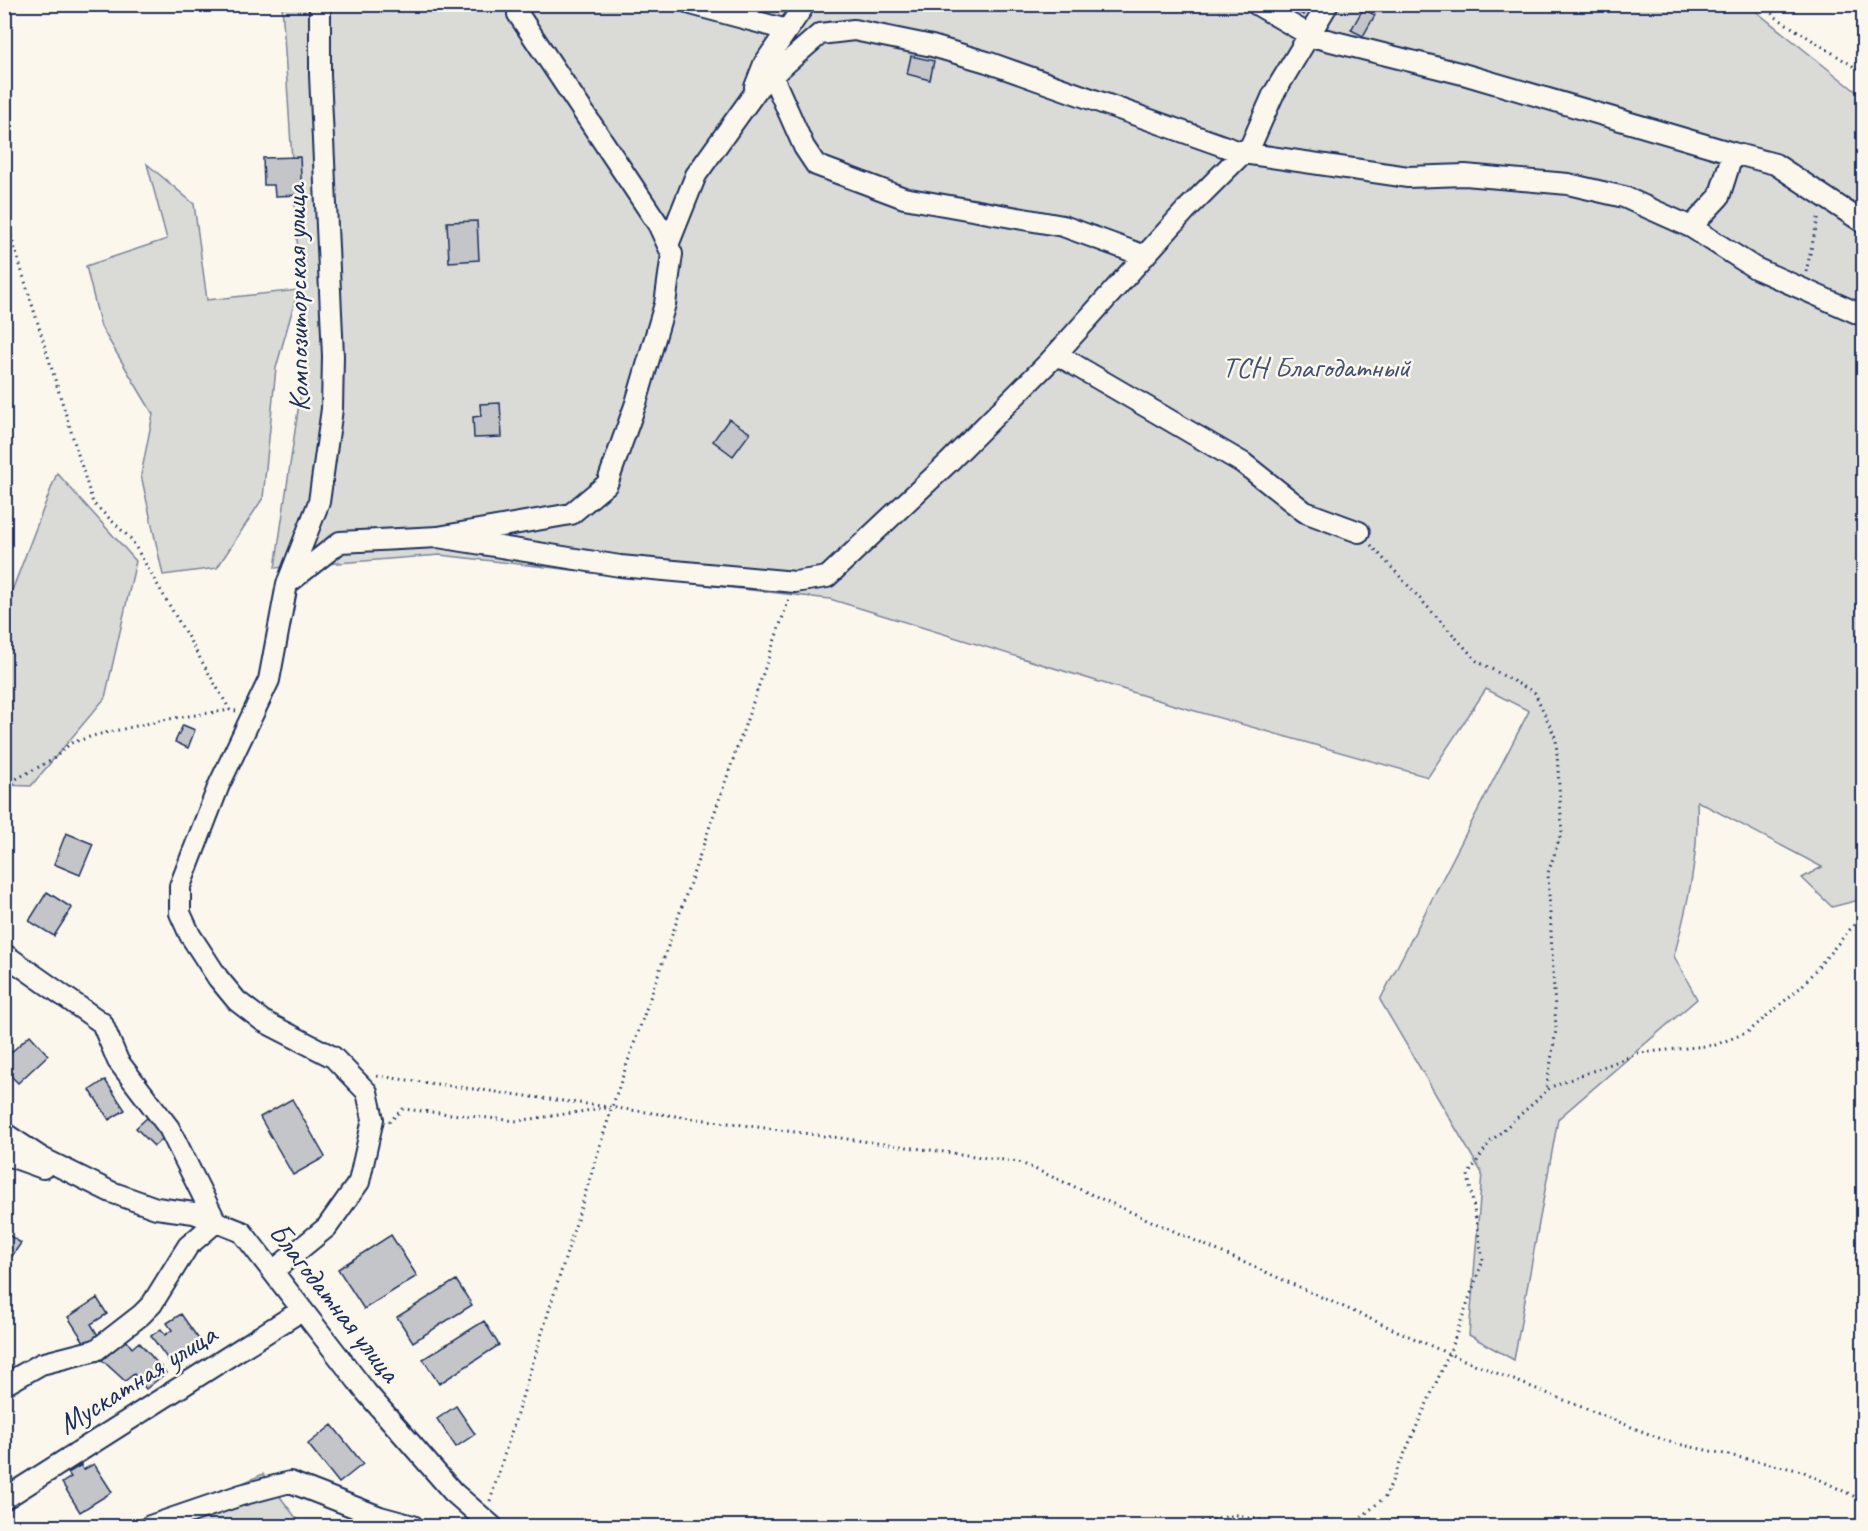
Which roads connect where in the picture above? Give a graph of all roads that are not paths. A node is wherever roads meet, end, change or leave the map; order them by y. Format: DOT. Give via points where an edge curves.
graph roads {
  1 [pos="320,4"];
  2 [pos="521,4"];
  3 [pos="691,4"];
  4 [pos="805,4"];
  5 [pos="1256,4"];
  6 [pos="1328,4"];
  7 [pos="787,30"];
  8 [pos="1311,36"];
  9 [pos="772,75"];
  10 [pos="749,100"];
  11 [pos="1243,153"];
  12 [pos="1733,153"];
  13 [pos="1863,223"];
  14 [pos="1691,227"];
  15 [pos="668,244"];
  16 [pos="1145,256"];
  17 [pos="1863,316"];
  18 [pos="1056,354"];
  19 [pos="1359,531"];
  20 [pos="438,537"];
  21 [pos="287,584"];
  22 [pos="4,954"];
  23 [pos="4,1133"];
  24 [pos="4,1154"];
  25 [pos="111,1192"];
  26 [pos="216,1222"];
  27 [pos="273,1271"];
  28 [pos="302,1310"];
  29 [pos="4,1385"];
  30 [pos="4,1499"];
  31 [pos="483,1524"];
  32 [pos="150,1527"];
  33 [pos="413,1527"];
  1 -- 21 [label="street, Композиторская улица" via="332,409 319,502"];
  2 -- 15 [label="street" via="518,14"];
  3 -- 7 [label="street"];
  4 -- 7 [label="street"];
  5 -- 8 [label="street"];
  6 -- 8 [label="street"];
  7 -- 10 [label="street" via="764,64"];
  8 -- 11 [label="street" via="1273,95 1251,145"];
  8 -- 12 [label="street" via="1463,74"];
  9 -- 10 [label="street"];
  9 -- 11 [label="street" via="820,34 854,30 987,62"];
  9 -- 16 [label="street" via="804,147 817,166 904,198 1063,226"];
  10 -- 15 [label="street" via="696,175"];
  11 -- 14 [label="street" via="1408,177 1464,175 1568,184 1624,197"];
  11 -- 16 [label="street"];
  12 -- 13 [label="street" via="1774,164"];
  12 -- 14 [label="street" via="1719,197"];
  14 -- 17 [label="street" via="1755,268"];
  15 -- 20 [label="street" via="672,254 665,304 607,484 571,514"];
  16 -- 18 [label="street"];
  18 -- 19 [label="street" via="1243,463 1305,512"];
  18 -- 20 [label="street" via="827,577 795,582 620,566"];
  20 -- 21 [label="street" via="340,542"];
  21 -- 27 [label="street, Композиторская улица" via="269,680 199,831 180,886 180,913 203,957 237,1001 263,1021 333,1057 367,1092 373,1119 359,1182 327,1227"];
  22 -- 26 [label="street" via="102,1023 118,1061 169,1128"];
  23 -- 25 [label="street, Благодатная улица" via="42,1158"];
  24 -- 25 [label="street"];
  25 -- 26 [label="street, Благодатная улица" via="156,1208 194,1213"];
  26 -- 27 [label="street, Благодатная улица" via="242,1232"];
  26 -- 29 [label="street" via="188,1246 152,1304 96,1350 41,1364"];
  27 -- 28 [label="street, Благодатная улица"];
  28 -- 30 [label="street, Мускатная улица"];
  28 -- 31 [label="street, Благодатная улица" via="366,1392"];
  32 -- 33 [label="street" via="290,1482"];
}
